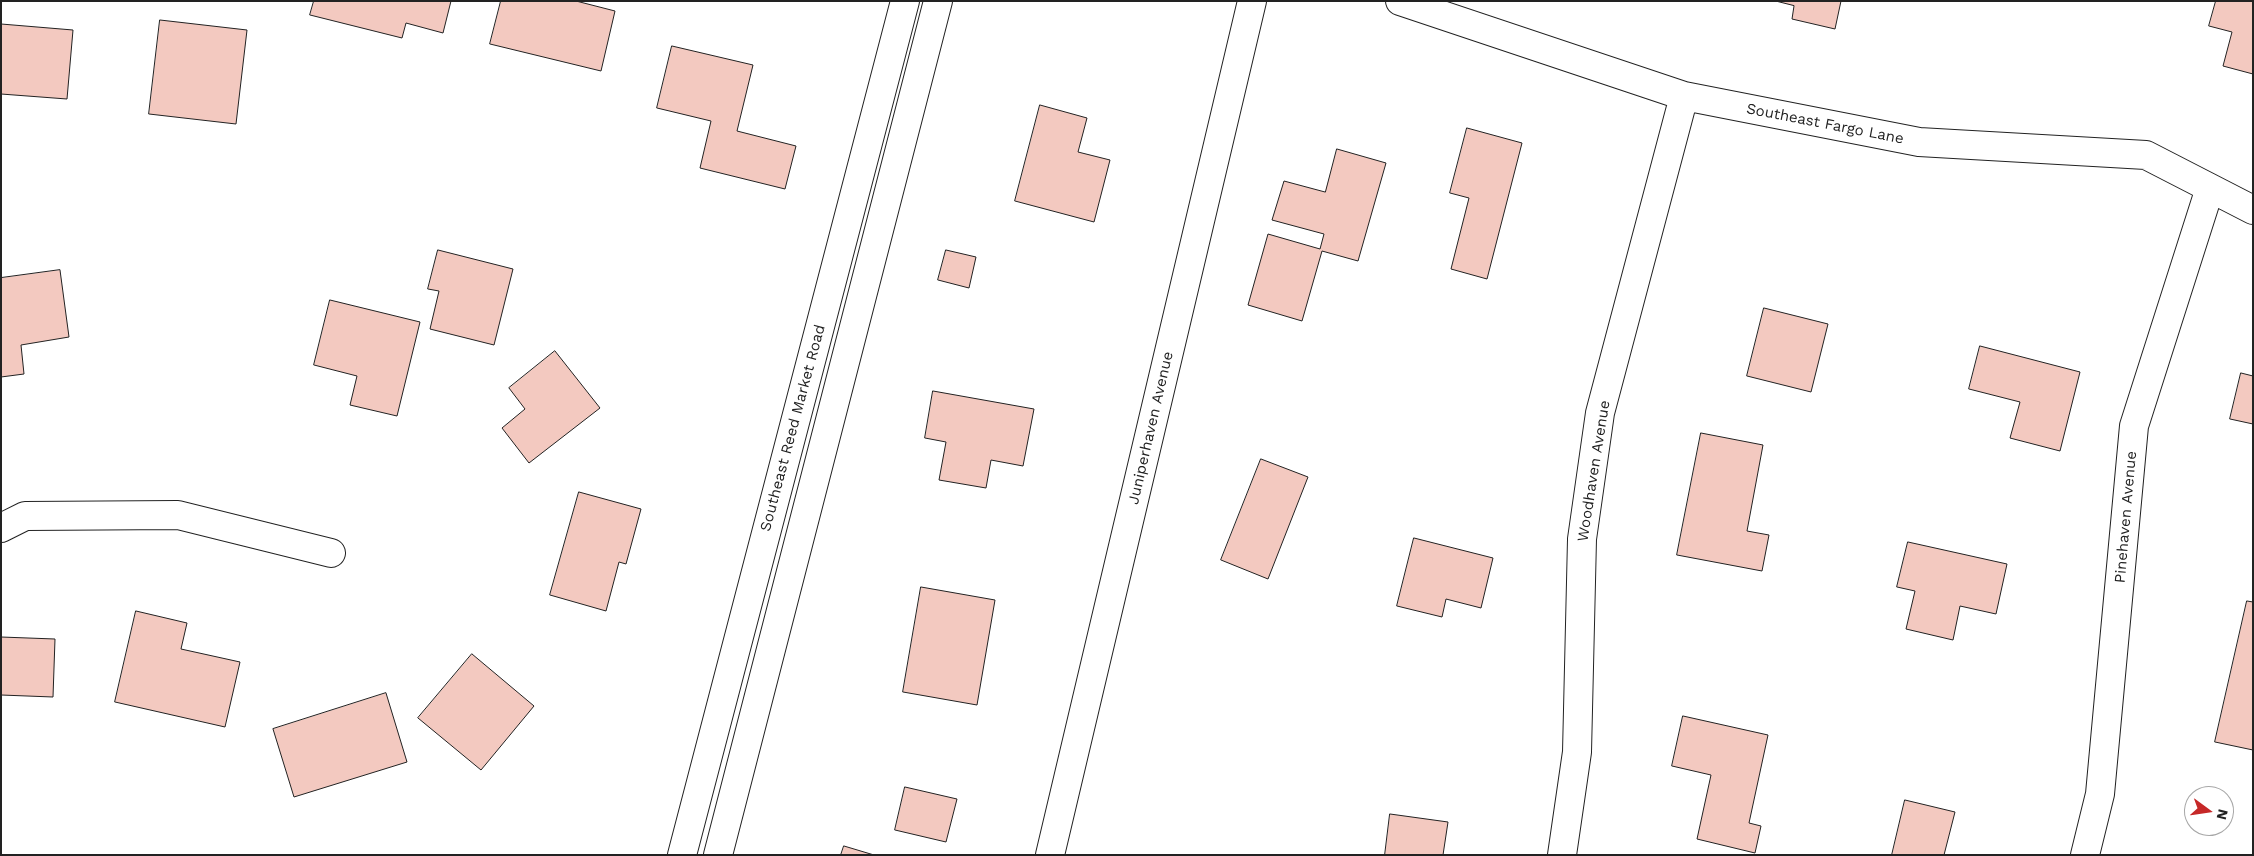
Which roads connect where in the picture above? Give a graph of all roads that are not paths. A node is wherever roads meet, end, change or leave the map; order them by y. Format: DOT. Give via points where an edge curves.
graph roads {
  1 [pos="905,1"];
  2 [pos="938,1"];
  3 [pos="1252,1"];
  4 [pos="1400,1"];
  5 [pos="1684,96"];
  6 [pos="2210,188"];
  7 [pos="2253,210"];
  8 [pos="1,528"];
  9 [pos="331,553"];
  10 [pos="682,855"];
  11 [pos="718,855"];
  12 [pos="1050,855"];
  13 [pos="1562,855"];
  14 [pos="2085,855"];
  1 -- 10 [label="street, Southeast Reed Market Road"];
  2 -- 11 [label="street"];
  3 -- 12 [label="street, Juniperhaven Avenue"];
  4 -- 5 [label="street, Southeast Fargo Lane"];
  5 -- 6 [label="street, Southeast Fargo Lane" via="1919,142 2146,155"];
  5 -- 13 [label="street, Woodhaven Avenue" via="1600,413 1582,539 1577,752"];
  6 -- 7 [label="street, Southeast Fargo Lane"];
  6 -- 14 [label="street, Pinehaven Avenue" via="2134,426 2100,794"];
  8 -- 9 [label="street" via="25,516 178,515"];
}
